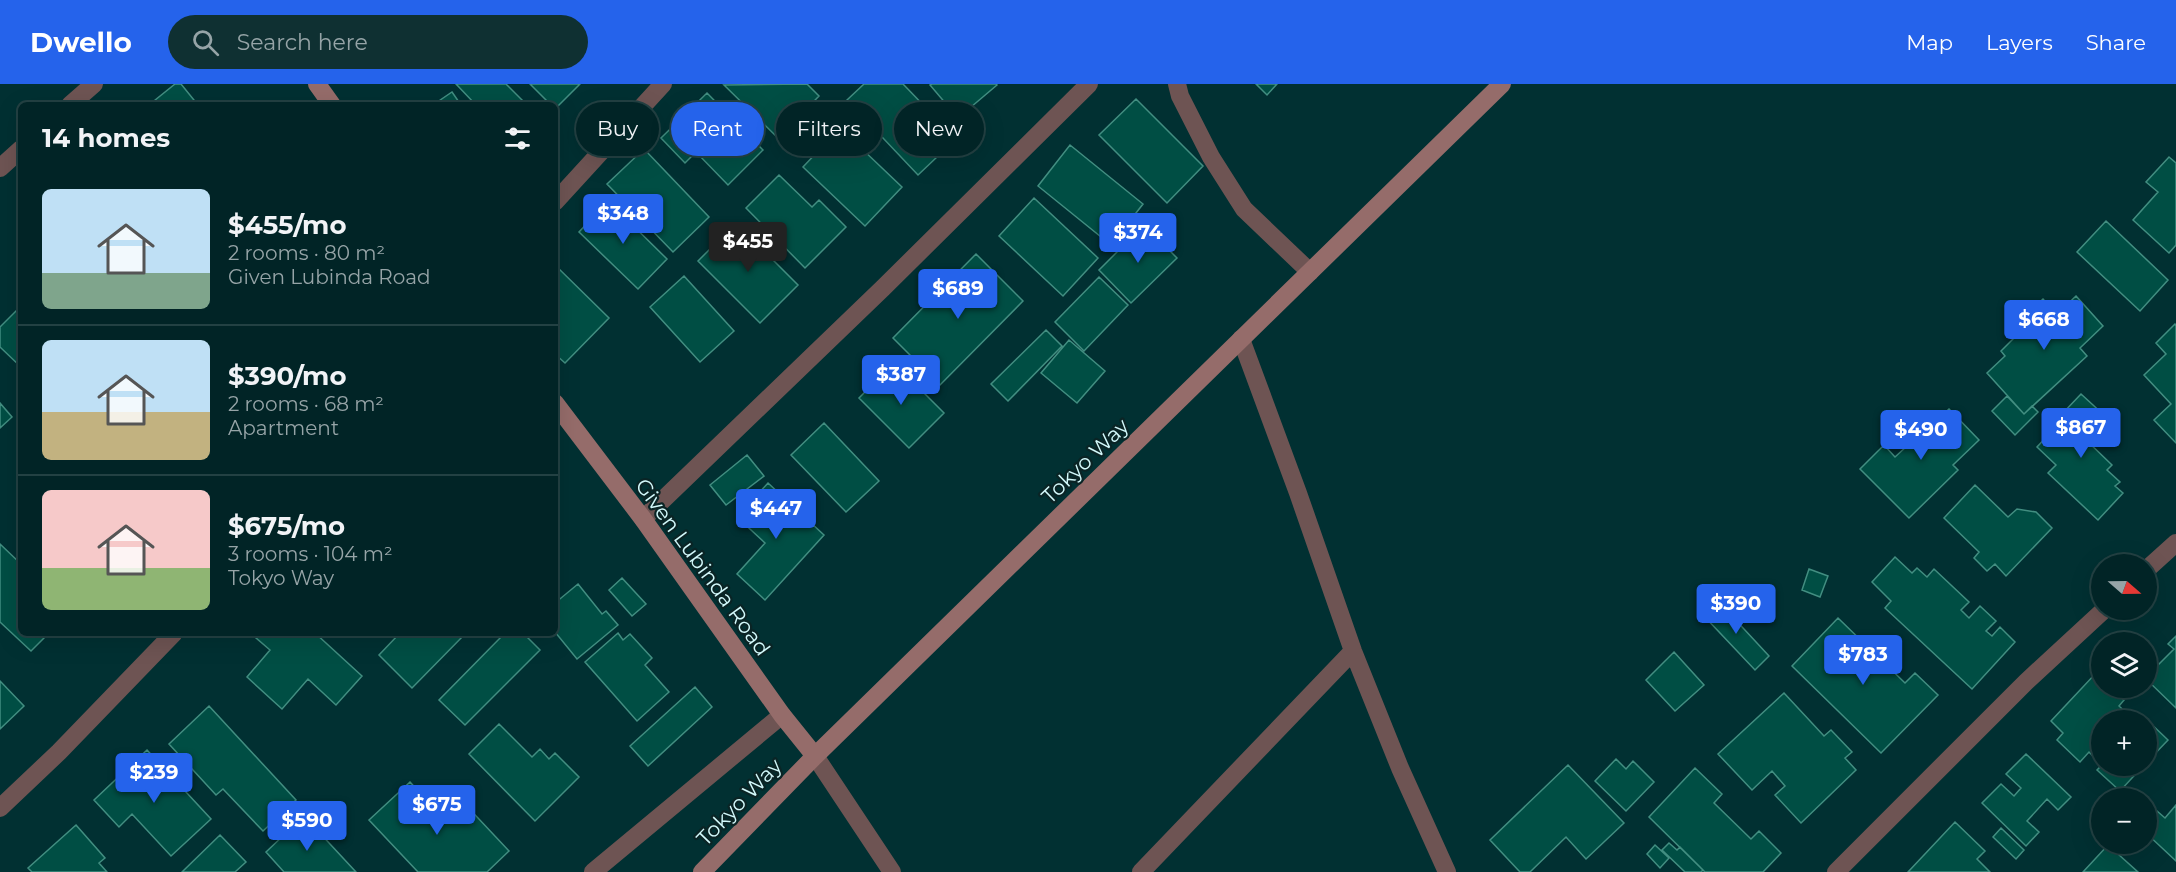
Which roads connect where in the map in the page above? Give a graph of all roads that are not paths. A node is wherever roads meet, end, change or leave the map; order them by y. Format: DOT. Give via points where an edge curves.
graph roads {
  1 [pos="94,84"];
  2 [pos="316,84"];
  3 [pos="663,84"];
  4 [pos="1089,84"];
  5 [pos="1177,84"];
  6 [pos="1502,84"];
  7 [pos="73,102"];
  8 [pos="330,102"];
  9 [pos="18,152"];
  10 [pos="0,168"];
  11 [pos="558,199"];
  12 [pos="1310,272"];
  13 [pos="1241,339"];
  14 [pos="558,407"];
  15 [pos="643,519"];
  16 [pos="2176,543"];
  17 [pos="2157,560"];
  18 [pos="2093,620"];
  19 [pos="171,636"];
  20 [pos="1353,651"];
  21 [pos="782,715"];
  22 [pos="815,756"];
  23 [pos="0,808"];
  24 [pos="593,872"];
  25 [pos="702,872"];
  26 [pos="892,872"];
  27 [pos="1141,872"];
  28 [pos="1447,872"];
  29 [pos="1836,872"];
  1 -- 7 [label="street"];
  2 -- 8 [label="main road"];
  3 -- 11 [label="street"];
  4 -- 15 [label="street"];
  5 -- 12 [label="street" via="1211,157 1244,209"];
  6 -- 12 [label="main road, Tokyo Way"];
  9 -- 10 [label="street"];
  12 -- 13 [label="main road, Tokyo Way"];
  13 -- 20 [label="street"];
  13 -- 22 [label="main road, Tokyo Way"];
  14 -- 15 [label="main road, Given Lubinda Road"];
  15 -- 21 [label="main road, Given Lubinda Road"];
  16 -- 17 [label="street"];
  18 -- 29 [label="street"];
  19 -- 23 [label="street"];
  20 -- 27 [label="street"];
  20 -- 28 [label="street"];
  21 -- 22 [label="main road, Given Lubinda Road"];
  21 -- 24 [label="street"];
  22 -- 25 [label="main road, Tokyo Way"];
  22 -- 26 [label="street"];
}
